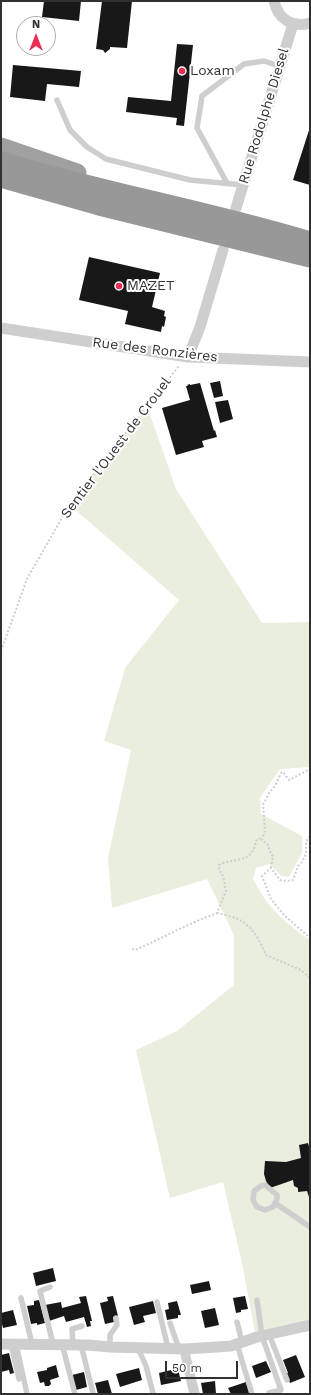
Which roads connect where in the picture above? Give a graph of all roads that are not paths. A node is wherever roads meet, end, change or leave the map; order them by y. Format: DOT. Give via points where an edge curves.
graph roads {
  1 [pos="274,1"];
  2 [pos="310,23"];
  3 [pos="293,24"];
  4 [pos="279,66"];
  5 [pos="57,100"];
  6 [pos="1,147"];
  7 [pos="1,162"];
  8 [pos="1,177"];
  9 [pos="227,183"];
  10 [pos="244,185"];
  11 [pos="236,208"];
  12 [pos="205,214"];
  13 [pos="310,242"];
  14 [pos="223,250"];
  15 [pos="310,257"];
  16 [pos="1,328"];
  17 [pos="188,357"];
  18 [pos="310,362"];
  19 [pos="276,1203"];
  20 [pos="310,1227"];
  21 [pos="50,1287"];
  22 [pos="21,1298"];
  23 [pos="257,1300"];
  24 [pos="157,1302"];
  25 [pos="116,1318"];
  26 [pos="237,1322"];
  27 [pos="170,1323"];
  28 [pos="310,1325"];
  29 [pos="82,1326"];
  30 [pos="265,1335"];
  31 [pos="240,1343"];
  32 [pos="9,1344"];
  33 [pos="32,1344"];
  34 [pos="67,1344"];
  35 [pos="110,1347"];
  36 [pos="138,1348"];
  37 [pos="179,1349"];
  38 [pos="19,1379"];
  39 [pos="287,1380"];
  40 [pos="93,1393"];
  41 [pos="153,1393"];
  42 [pos="270,1393"];
  43 [pos="27,1394"];
  44 [pos="75,1394"];
  45 [pos="192,1394"];
  46 [pos="198,1394"];
  47 [pos="252,1394"];
  1 -- 3 [label="street" via="280,16"];
  2 -- 3 [label="street"];
  3 -- 4 [label="street, Rue Rodolphe Diesel"];
  4 -- 9 [label="lane" via="264,61 244,64 202,96 197,128"];
  4 -- 10 [label="street, Rue Rodolphe Diesel"];
  5 -- 9 [label="lane" via="70,130 87,147 106,159 190,180"];
  6 -- 12 [label="highway" via="55,167 178,201"];
  7 -- 12 [label="highway" via="70,182"];
  8 -- 15 [label="highway" via="99,205"];
  9 -- 10 [label="lane"];
  10 -- 11 [label="street, Rue Rodolphe Diesel"];
  12 -- 13 [label="highway"];
  14 -- 17 [label="street" via="200,327"];
  16 -- 17 [label="street, Rue des Ronzières"];
  17 -- 18 [label="street, Rue des Ronzières"];
  19 -- 19 [label="lane" via="277,1195 265,1185 254,1191 253,1200 257,1207 265,1210"];
  19 -- 20 [label="lane"];
  21 -- 34 [label="lane" via="40,1291"];
  22 -- 33 [label="lane"];
  23 -- 30 [label="lane"];
  24 -- 37 [label="lane"];
  25 -- 35 [label="lane" via="117,1325 110,1334"];
  26 -- 31 [label="lane"];
  27 -- 37 [label="lane"];
  28 -- 30 [label="street"];
  29 -- 34 [label="lane" via="72,1329"];
  30 -- 31 [label="street"];
  30 -- 39 [label="lane"];
  30 -- 42 [label="lane" via="281,1390"];
  31 -- 37 [label="street" via="230,1346"];
  31 -- 47 [label="lane"];
  32 -- 33 [label="street"];
  32 -- 38 [label="lane"];
  32 -- 43 [label="lane"];
  33 -- 34 [label="street"];
  34 -- 35 [label="street"];
  34 -- 40 [label="lane"];
  34 -- 44 [label="lane"];
  35 -- 36 [label="street"];
  36 -- 37 [label="street"];
  36 -- 41 [label="lane"];
  37 -- 45 [label="lane"];
  37 -- 46 [label="lane"];
}
